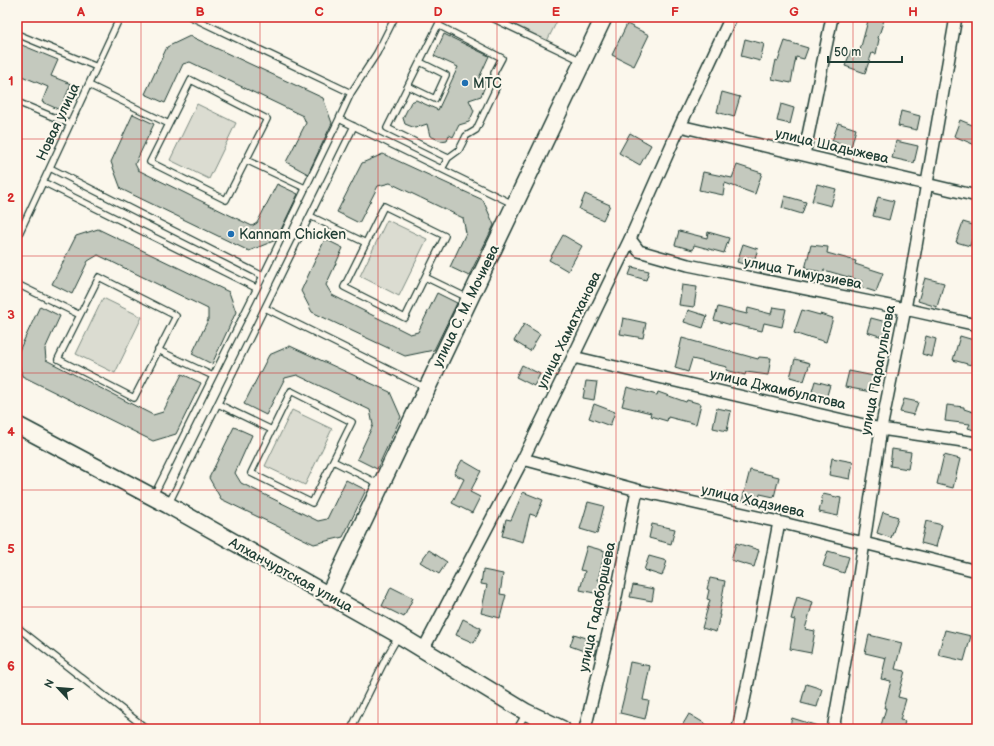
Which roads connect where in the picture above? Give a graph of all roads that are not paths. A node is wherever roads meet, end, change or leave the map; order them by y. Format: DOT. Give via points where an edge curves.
graph roads {
  1 [pos="120,17"];
  2 [pos="191,17"];
  3 [pos="396,17"];
  4 [pos="442,17"];
  5 [pos="490,17"];
  6 [pos="604,17"];
  7 [pos="731,17"];
  8 [pos="832,17"];
  9 [pos="956,17"];
  10 [pos="438,25"];
  11 [pos="17,34"];
  12 [pos="583,61"];
  13 [pos="420,62"];
  14 [pos="97,67"];
  15 [pos="89,85"];
  16 [pos="408,86"];
  17 [pos="351,93"];
  18 [pos="17,102"];
  19 [pos="339,119"];
  20 [pos="70,124"];
  21 [pos="169,124"];
  22 [pos="354,126"];
  23 [pos="680,126"];
  24 [pos="804,156"];
  25 [pos="448,158"];
  26 [pos="246,160"];
  27 [pos="50,168"];
  28 [pos="442,169"];
  29 [pos="43,182"];
  30 [pos="927,184"];
  31 [pos="305,188"];
  32 [pos="977,196"];
  33 [pos="514,204"];
  34 [pos="310,216"];
  35 [pos="17,238"];
  36 [pos="630,239"];
  37 [pos="366,243"];
  38 [pos="263,276"];
  39 [pos="425,277"];
  40 [pos="17,284"];
  41 [pos="256,288"];
  42 [pos="469,299"];
  43 [pos="266,308"];
  44 [pos="905,309"];
  45 [pos="80,315"];
  46 [pos="977,325"];
  47 [pos="158,350"];
  48 [pos="573,357"];
  49 [pos="213,376"];
  50 [pos="426,388"];
  51 [pos="218,404"];
  52 [pos="17,425"];
  53 [pos="881,429"];
  54 [pos="272,430"];
  55 [pos="977,443"];
  56 [pos="523,459"];
  57 [pos="333,461"];
  58 [pos="380,485"];
  59 [pos="637,490"];
  60 [pos="153,497"];
  61 [pos="168,505"];
  62 [pos="779,522"];
  63 [pos="864,543"];
  64 [pos="977,571"];
  65 [pos="328,596"];
  66 [pos="17,626"];
  67 [pos="398,635"];
  68 [pos="423,650"];
  69 [pos="526,712"];
  70 [pos="147,729"];
  71 [pos="351,729"];
  72 [pos="517,729"];
  73 [pos="562,729"];
  74 [pos="585,729"];
  75 [pos="738,729"];
  76 [pos="833,729"];
  1 -- 14 [label="lane, Новая улица"];
  2 -- 17 [label="lane"];
  3 -- 17 [label="lane"];
  4 -- 10 [label="lane"];
  5 -- 12 [label="lane"];
  6 -- 12 [label="street, улица С. М. Мочиева"];
  7 -- 23 [label="street, улица Хаматханова"];
  8 -- 24 [label="street"];
  9 -- 30 [label="street, улица Парагульгова"];
  10 -- 13 [label="lane"];
  10 -- 25 [label="lane" via="502,58 494,73 496,88 476,130 466,136 459,150"];
  11 -- 14 [label="lane"];
  12 -- 33 [label="street, улица С. М. Мочиева"];
  13 -- 16 [label="lane"];
  13 -- 16 [label="lane" via="446,75 435,99"];
  14 -- 15 [label="lane, Новая улица"];
  15 -- 20 [label="lane, Новая улица"];
  15 -- 21 [label="lane"];
  16 -- 25 [label="lane" via="387,128"];
  17 -- 19 [label="lane"];
  18 -- 20 [label="lane"];
  19 -- 22 [label="lane"];
  19 -- 31 [label="lane"];
  20 -- 27 [label="lane, Новая улица"];
  21 -- 26 [label="lane" via="150,162 226,200"];
  21 -- 26 [label="lane" via="191,80 267,119"];
  22 -- 28 [label="lane"];
  22 -- 34 [label="lane"];
  23 -- 24 [label="street, улица Шадыжева"];
  23 -- 36 [label="street, улица Хаматханова"];
  24 -- 30 [label="street, улица Шадыжева"];
  25 -- 28 [label="lane"];
  26 -- 31 [label="lane"];
  27 -- 29 [label="lane, Новая улица"];
  27 -- 38 [label="lane"];
  28 -- 33 [label="lane"];
  29 -- 35 [label="lane, Новая улица"];
  29 -- 41 [label="lane"];
  30 -- 32 [label="street, улица Шадыжева"];
  30 -- 44 [label="street, улица Парагульгова"];
  31 -- 38 [label="lane"];
  33 -- 42 [label="street, улица С. М. Мочиева"];
  34 -- 37 [label="lane"];
  34 -- 43 [label="lane"];
  36 -- 44 [label="street, улица Тимурзиева" via="639,252 688,266"];
  36 -- 48 [label="street, улица Хаматханова"];
  37 -- 39 [label="lane" via="384,206 445,236"];
  37 -- 39 [label="lane" via="344,288 405,318"];
  38 -- 41 [label="lane"];
  39 -- 42 [label="lane"];
  40 -- 45 [label="lane"];
  41 -- 49 [label="lane"];
  42 -- 50 [label="street, улица С. М. Мочиева"];
  43 -- 50 [label="lane"];
  43 -- 51 [label="lane"];
  44 -- 46 [label="street, улица Тимурзиева"];
  44 -- 53 [label="street, улица Парагульгова"];
  45 -- 47 [label="lane" via="99,277 176,316"];
  45 -- 47 [label="lane" via="58,359 134,398"];
  47 -- 49 [label="lane"];
  48 -- 53 [label="street, улица Джамбулатова"];
  48 -- 56 [label="street, улица Хаматханова"];
  49 -- 60 [label="lane"];
  50 -- 58 [label="street, улица С. М. Мочиева"];
  51 -- 54 [label="lane"];
  51 -- 61 [label="lane"];
  52 -- 60 [label="street, Алханчуртская улица"];
  53 -- 55 [label="street, улица Джамбулатова"];
  53 -- 63 [label="street, улица Парагульгова"];
  54 -- 57 [label="lane" via="291,392 352,422"];
  54 -- 57 [label="lane" via="251,473 312,503"];
  56 -- 59 [label="street, улица Хадзиева"];
  56 -- 68 [label="street, улица Хаматханова"];
  57 -- 58 [label="lane"];
  58 -- 65 [label="street, улица С. М. Мочиева"];
  59 -- 62 [label="street, улица Хадзиева"];
  59 -- 74 [label="street, улица Гадаборшева" via="613,612"];
  60 -- 61 [label="street, Алханчуртская улица"];
  61 -- 65 [label="street, Алханчуртская улица"];
  62 -- 63 [label="street, улица Хадзиева"];
  62 -- 75 [label="street"];
  63 -- 64 [label="street, улица Хадзиева"];
  63 -- 76 [label="street, улица Парагульгова"];
  65 -- 67 [label="street, Алханчуртская улица"];
  66 -- 70 [label="lane"];
  67 -- 68 [label="street, Алханчуртская улица"];
  67 -- 71 [label="lane"];
  68 -- 69 [label="street, Алханчуртская улица"];
  69 -- 72 [label="lane"];
  69 -- 73 [label="street, Алханчуртская улица"];
}
